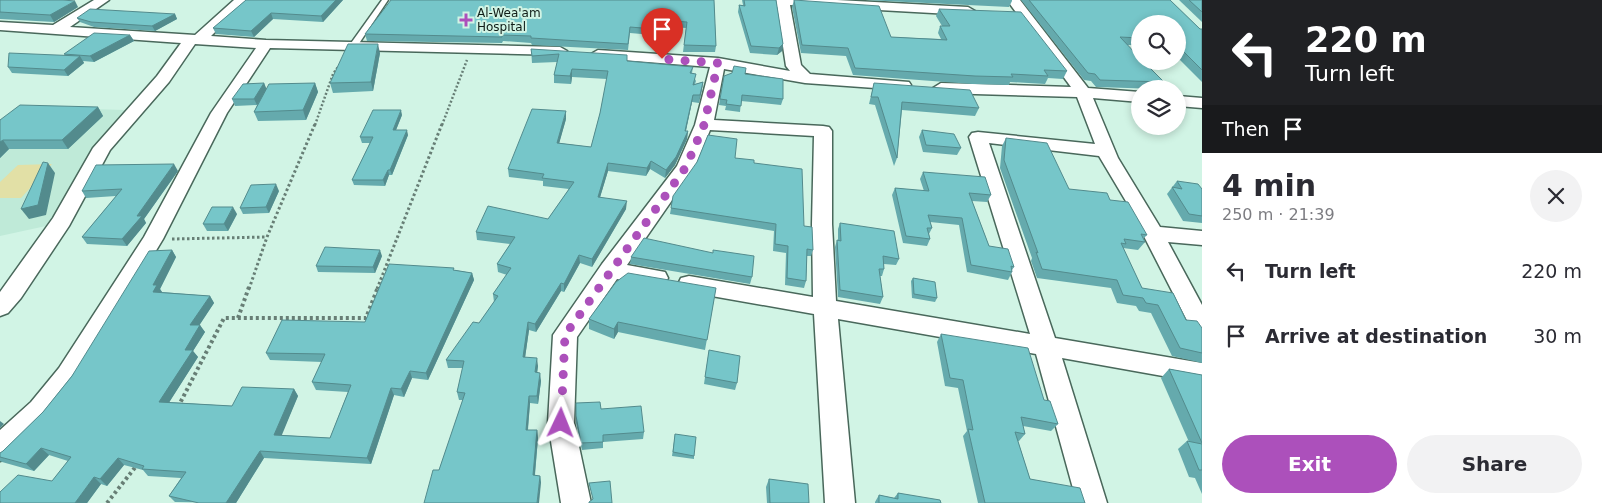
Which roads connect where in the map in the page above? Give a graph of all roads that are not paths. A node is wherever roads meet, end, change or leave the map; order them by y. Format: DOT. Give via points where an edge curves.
graph roads {
  1 [pos="104,0"];
  2 [pos="242,0"];
  3 [pos="385,0"];
  4 [pos="782,0"];
  5 [pos="899,4"];
  6 [pos="1013,8"];
  7 [pos="985,12"];
  8 [pos="0,26"];
  9 [pos="57,29"];
  10 [pos="190,40"];
  11 [pos="266,44"];
  12 [pos="353,46"];
  13 [pos="718,63"];
  14 [pos="805,78"];
  15 [pos="1083,92"];
  16 [pos="1131,96"];
  17 [pos="1186,102"];
  18 [pos="1202,103"];
  19 [pos="704,125"];
  20 [pos="1107,151"];
  21 [pos="1152,233"];
  22 [pos="1202,238"];
  23 [pos="610,270"];
  24 [pos="0,307"];
  25 [pos="826,307"];
  26 [pos="1202,327"];
  27 [pos="1046,347"];
  28 [pos="1202,373"];
  29 [pos="0,448"];
  30 [pos="576,503"];
  31 [pos="840,503"];
  32 [pos="1092,503"];
  1 -- 9 [label="street"];
  2 -- 10 [label="street" via="199,39"];
  3 -- 12 [label="lane"];
  4 -- 5 [label="street"];
  4 -- 14 [label="street" via="794,66"];
  5 -- 7 [label="street"];
  6 -- 15 [label="street"];
  8 -- 9 [label="street"];
  9 -- 10 [label="street"];
  10 -- 11 [label="street"];
  10 -- 24 [label="street" via="163,78 102,148 62,222"];
  11 -- 12 [label="street"];
  11 -- 29 [label="street" via="219,113 153,239 68,375 40,410"];
  12 -- 13 [label="street" via="472,48"];
  13 -- 14 [label="street"];
  13 -- 19 [label="street"];
  14 -- 15 [label="street" via="969,91"];
  15 -- 16 [label="street"];
  15 -- 20 [label="street"];
  17 -- 18 [label="street"];
  19 -- 23 [label="street" via="686,167"];
  19 -- 25 [label="street" via="822,131"];
  20 -- 21 [label="street"];
  20 -- 27 [label="street" via="978,137"];
  21 -- 22 [label="street"];
  21 -- 26 [label="street"];
  23 -- 25 [label="street"];
  23 -- 30 [label="street" via="565,335 561,423"];
  25 -- 27 [label="street"];
  25 -- 31 [label="street"];
  27 -- 28 [label="street"];
  27 -- 32 [label="street"];
}
